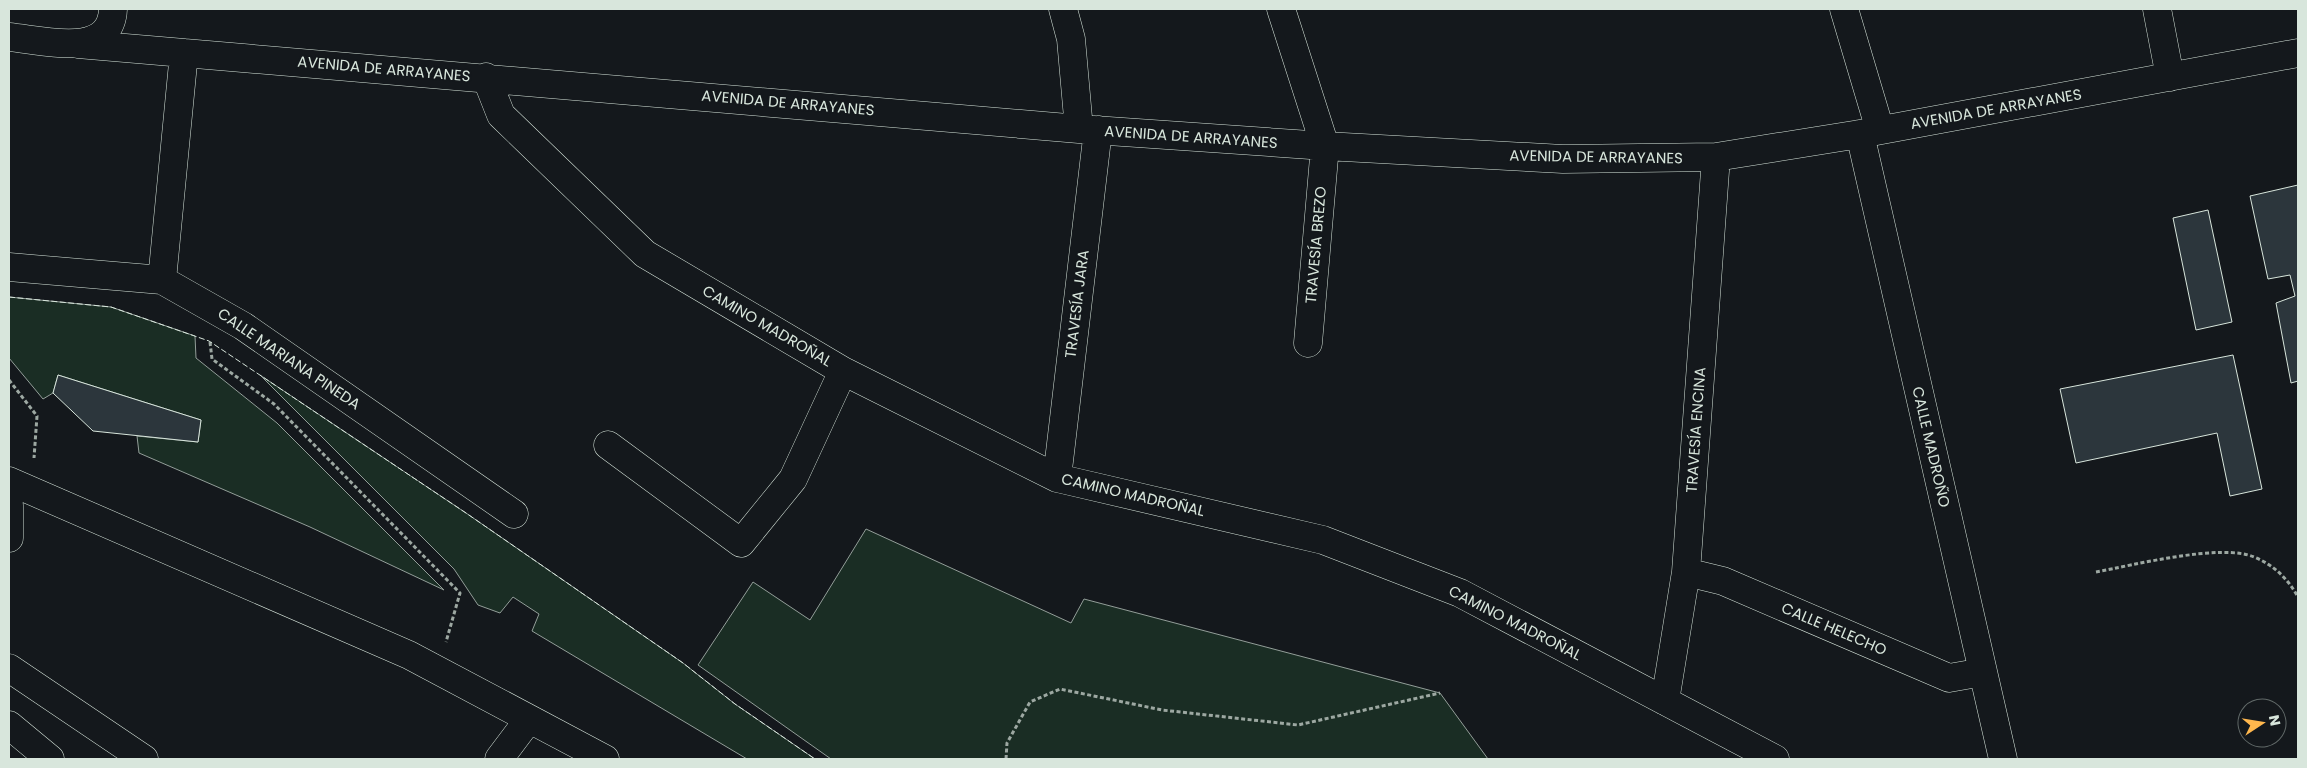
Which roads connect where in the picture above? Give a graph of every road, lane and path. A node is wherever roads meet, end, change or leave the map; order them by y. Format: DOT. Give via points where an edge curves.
graph roads {
  1 [pos="113,9"];
  2 [pos="1063,9"];
  3 [pos="1281,9"];
  4 [pos="1844,9"];
  5 [pos="2157,9"];
  6 [pos="9,36"];
  7 [pos="78,44"];
  8 [pos="184,53"];
  9 [pos="2298,53"];
  10 [pos="486,77"];
  11 [pos="2170,77"];
  12 [pos="1088,129"];
  13 [pos="1870,132"];
  14 [pos="1325,146"];
  15 [pos="1716,158"];
  16 [pos="9,267"];
  17 [pos="162,280"];
  18 [pos="214,309"];
  19 [pos="1308,343"];
  20 [pos="843,370"];
  21 [pos="9,380"];
  22 [pos="608,445"];
  23 [pos="1057,478"];
  24 [pos="21,486"];
  25 [pos="9,505"];
  26 [pos="514,514"];
  27 [pos="9,538"];
  28 [pos="1686,572"];
  29 [pos="2096,572"];
  30 [pos="2298,597"];
  31 [pos="9,668"];
  32 [pos="438,671"];
  33 [pos="1983,672"];
  34 [pos="1440,692"];
  35 [pos="1665,701"];
  36 [pos="529,719"];
  37 [pos="9,726"];
  38 [pos="50,759"];
  39 [pos="144,759"];
  40 [pos="499,759"];
  41 [pos="605,759"];
  42 [pos="1006,759"];
  43 [pos="1775,759"];
  44 [pos="2003,759"];
  1 -- 7 [label="street" via="107,31"];
  2 -- 12 [label="street, TRAVESÍA JARA"];
  3 -- 14 [label="street"];
  4 -- 13 [label="street, CALLE MADROÑO"];
  5 -- 11 [label="street"];
  6 -- 7 [label="street, AVENIDA DE ARRAYANES"];
  7 -- 8 [label="street, AVENIDA DE ARRAYANES"];
  8 -- 10 [label="street, AVENIDA DE ARRAYANES"];
  8 -- 17 [label="street"];
  9 -- 11 [label="street, AVENIDA DE ARRAYANES"];
  10 -- 12 [label="street, AVENIDA DE ARRAYANES"];
  10 -- 20 [label="street, CAMINO MADROÑAL" via="501,115 645,254"];
  11 -- 13 [label="street, AVENIDA DE ARRAYANES"];
  12 -- 14 [label="street, AVENIDA DE ARRAYANES"];
  12 -- 23 [label="street, TRAVESÍA JARA"];
  13 -- 15 [label="street, AVENIDA DE ARRAYANES"];
  13 -- 33 [label="street, CALLE MADROÑO"];
  14 -- 15 [label="street, AVENIDA DE ARRAYANES" via="1563,159"];
  14 -- 19 [label="street, TRAVESÍA BREZO"];
  15 -- 28 [label="street, TRAVESÍA ENCINA"];
  16 -- 17 [label="street, CALLE MARIANA PINEDA"];
  17 -- 18 [label="street, CALLE MARIANA PINEDA"];
  18 -- 26 [label="street, CALLE MARIANA PINEDA"];
  18 -- 32 [label="path" via="210,341 212,359 274,404 460,593"];
  20 -- 22 [label="street" via="793,479 741,543"];
  20 -- 23 [label="street, CAMINO MADROÑAL"];
  21 -- 24 [label="path" via="37,416"];
  23 -- 35 [label="street, CAMINO MADROÑAL" via="1323,540 1460,593"];
  24 -- 32 [label="street"];
  25 -- 27 [label="street"];
  28 -- 33 [label="street, CALLE HELECHO" via="1723,581 1948,678"];
  28 -- 35 [label="street, TRAVESÍA ENCINA"];
  29 -- 30 [label="path" via="2199,554 2234,552 2254,556 2274,568 2289,581"];
  31 -- 39 [label="street"];
  32 -- 36 [label="street"];
  33 -- 44 [label="street, CALLE MADROÑO"];
  34 -- 42 [label="path" via="1298,725 1162,710 1060,689 1030,702 1007,743"];
  35 -- 43 [label="street, CAMINO MADROÑAL"];
  36 -- 40 [label="street"];
  36 -- 41 [label="street"];
  37 -- 38 [label="street"];
}
